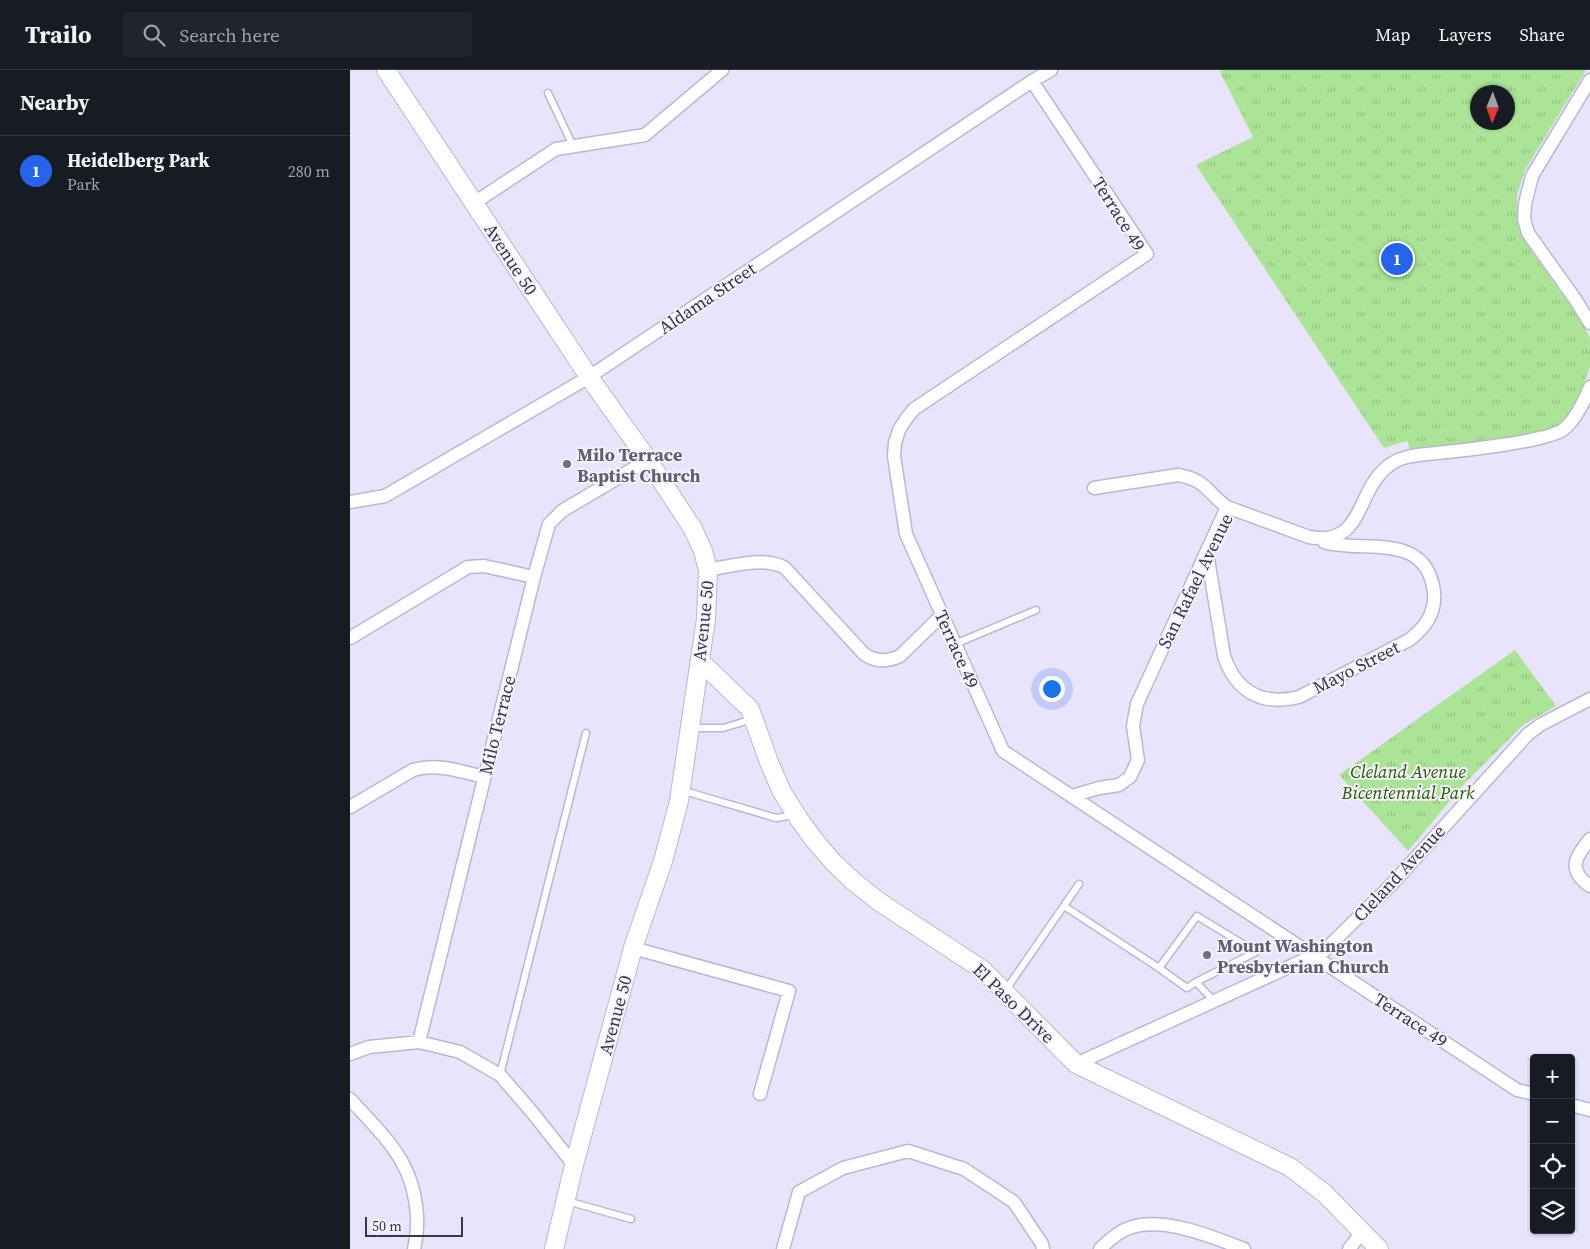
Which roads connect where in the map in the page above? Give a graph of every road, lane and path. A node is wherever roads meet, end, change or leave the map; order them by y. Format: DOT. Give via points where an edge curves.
graph roads {
  1 [pos="386,70"];
  2 [pos="722,70"];
  3 [pos="1051,70"];
  4 [pos="1590,80"];
  5 [pos="1032,81"];
  6 [pos="548,93"];
  7 [pos="573,146"];
  8 [pos="474,203"];
  9 [pos="1590,323"];
  10 [pos="589,377"];
  11 [pos="1590,387"];
  12 [pos="648,460"];
  13 [pos="1094,488"];
  14 [pos="350,502"];
  15 [pos="1227,507"];
  16 [pos="1309,537"];
  17 [pos="1207,553"];
  18 [pos="708,570"];
  19 [pos="534,576"];
  20 [pos="1036,610"];
  21 [pos="942,615"];
  22 [pos="350,638"];
  23 [pos="955,644"];
  24 [pos="700,661"];
  25 [pos="1590,699"];
  26 [pos="754,718"];
  27 [pos="690,728"];
  28 [pos="586,733"];
  29 [pos="484,777"];
  30 [pos="680,790"];
  31 [pos="1072,796"];
  32 [pos="350,807"];
  33 [pos="796,815"];
  34 [pos="1590,839"];
  35 [pos="1585,882"];
  36 [pos="1079,884"];
  37 [pos="1064,906"];
  38 [pos="633,948"];
  39 [pos="1314,956"];
  40 [pos="1159,968"];
  41 [pos="1196,982"];
  42 [pos="1004,992"];
  43 [pos="1214,1001"];
  44 [pos="419,1042"];
  45 [pos="350,1054"];
  46 [pos="1076,1064"];
  47 [pos="500,1075"];
  48 [pos="1530,1093"];
  49 [pos="760,1094"];
  50 [pos="350,1100"];
  51 [pos="1575,1106"];
  52 [pos="1590,1110"];
  53 [pos="574,1165"];
  54 [pos="566,1200"];
  55 [pos="631,1219"];
  56 [pos="1362,1232"];
  57 [pos="414,1249"];
  58 [pos="554,1249"];
  59 [pos="783,1249"];
  60 [pos="1043,1249"];
  61 [pos="1100,1249"];
  62 [pos="1244,1249"];
  63 [pos="1349,1249"];
  64 [pos="1380,1249"];
  1 -- 8 [label="street, Avenue 50"];
  2 -- 7 [label="street" via="645,135"];
  3 -- 5 [label="street, Aldama Street"];
  4 -- 9 [label="street" via="1532,176 1524,219 1528,233"];
  5 -- 10 [label="street, Aldama Street"];
  5 -- 21 [label="street, Terrace 49" via="1147,254 914,409 899,430 894,456 906,534"];
  6 -- 7 [label="lane"];
  7 -- 8 [label="street" via="556,149"];
  8 -- 10 [label="street, Avenue 50"];
  10 -- 12 [label="street, Avenue 50"];
  10 -- 14 [label="street, Aldama Street" via="385,496"];
  11 -- 16 [label="street, San Rafael Avenue" via="1564,430 1543,438 1399,460 1379,474 1343,533 1323,540"];
  12 -- 18 [label="street, Avenue 50" via="693,529 704,551"];
  12 -- 19 [label="street, Milo Terrace" via="562,511 549,524"];
  13 -- 15 [label="street" via="1178,475 1201,482"];
  15 -- 16 [label="street, San Rafael Avenue"];
  15 -- 17 [label="street, San Rafael Avenue"];
  16 -- 17 [label="street, Mayo Street" via="1349,546 1390,547 1412,555 1422,564 1430,579 1433,608 1420,632 1409,640 1299,697 1286,700 1270,700 1246,691 1228,669"];
  17 -- 31 [label="street, San Rafael Avenue" via="1137,704 1134,726 1138,760 1130,777 1119,785"];
  18 -- 21 [label="street" via="776,563 785,568 864,654 882,661 900,656"];
  18 -- 24 [label="street, Avenue 50"];
  19 -- 22 [label="street" via="484,566 468,567"];
  19 -- 29 [label="street, Milo Terrace"];
  20 -- 23 [label="lane"];
  21 -- 23 [label="street, Terrace 49"];
  23 -- 31 [label="street, Terrace 49" via="1002,751"];
  24 -- 26 [label="street, El Paso Drive" via="750,709"];
  24 -- 27 [label="street, Avenue 50"];
  25 -- 39 [label="street, Cleland Avenue" via="1528,734 1392,884 1324,951"];
  26 -- 27 [label="lane" via="723,728"];
  26 -- 33 [label="street, El Paso Drive" via="769,762"];
  27 -- 30 [label="street, Avenue 50"];
  28 -- 47 [label="lane"];
  29 -- 32 [label="street" via="443,767 423,767"];
  29 -- 44 [label="street, Milo Terrace"];
  30 -- 33 [label="lane" via="776,818"];
  30 -- 38 [label="street, Avenue 50" via="663,861"];
  31 -- 39 [label="street, Terrace 49"];
  33 -- 42 [label="street, El Paso Drive" via="815,841 853,881 983,970"];
  34 -- 35 [label="street" via="1576,859 1575,867"];
  36 -- 37 [label="lane"];
  37 -- 40 [label="lane"];
  37 -- 42 [label="lane"];
  38 -- 49 [label="street" via="789,991"];
  38 -- 53 [label="street, Avenue 50"];
  39 -- 43 [label="street, Cleland Avenue"];
  39 -- 48 [label="street, Terrace 49" via="1517,1090"];
  40 -- 41 [label="lane" via="1187,988"];
  40 -- 41 [label="lane" via="1197,916 1256,952"];
  41 -- 43 [label="lane"];
  42 -- 46 [label="street, El Paso Drive"];
  43 -- 46 [label="street, Cleland Avenue"];
  44 -- 45 [label="street" via="369,1047"];
  44 -- 47 [label="street" via="460,1052"];
  46 -- 56 [label="street, El Paso Drive" via="1290,1167 1324,1193"];
  47 -- 53 [label="street"];
  50 -- 57 [label="street" via="402,1162 414,1191 418,1218"];
  51 -- 52 [label="street"];
  53 -- 54 [label="street, Avenue 50"];
  54 -- 55 [label="lane"];
  54 -- 58 [label="street, Avenue 50"];
  56 -- 63 [label="street"];
  56 -- 64 [label="street, El Paso Drive"];
  59 -- 60 [label="street" via="799,1192 843,1168 908,1151 964,1169 1014,1202"];
  61 -- 62 [label="street" via="1131,1227 1160,1224"];
}
